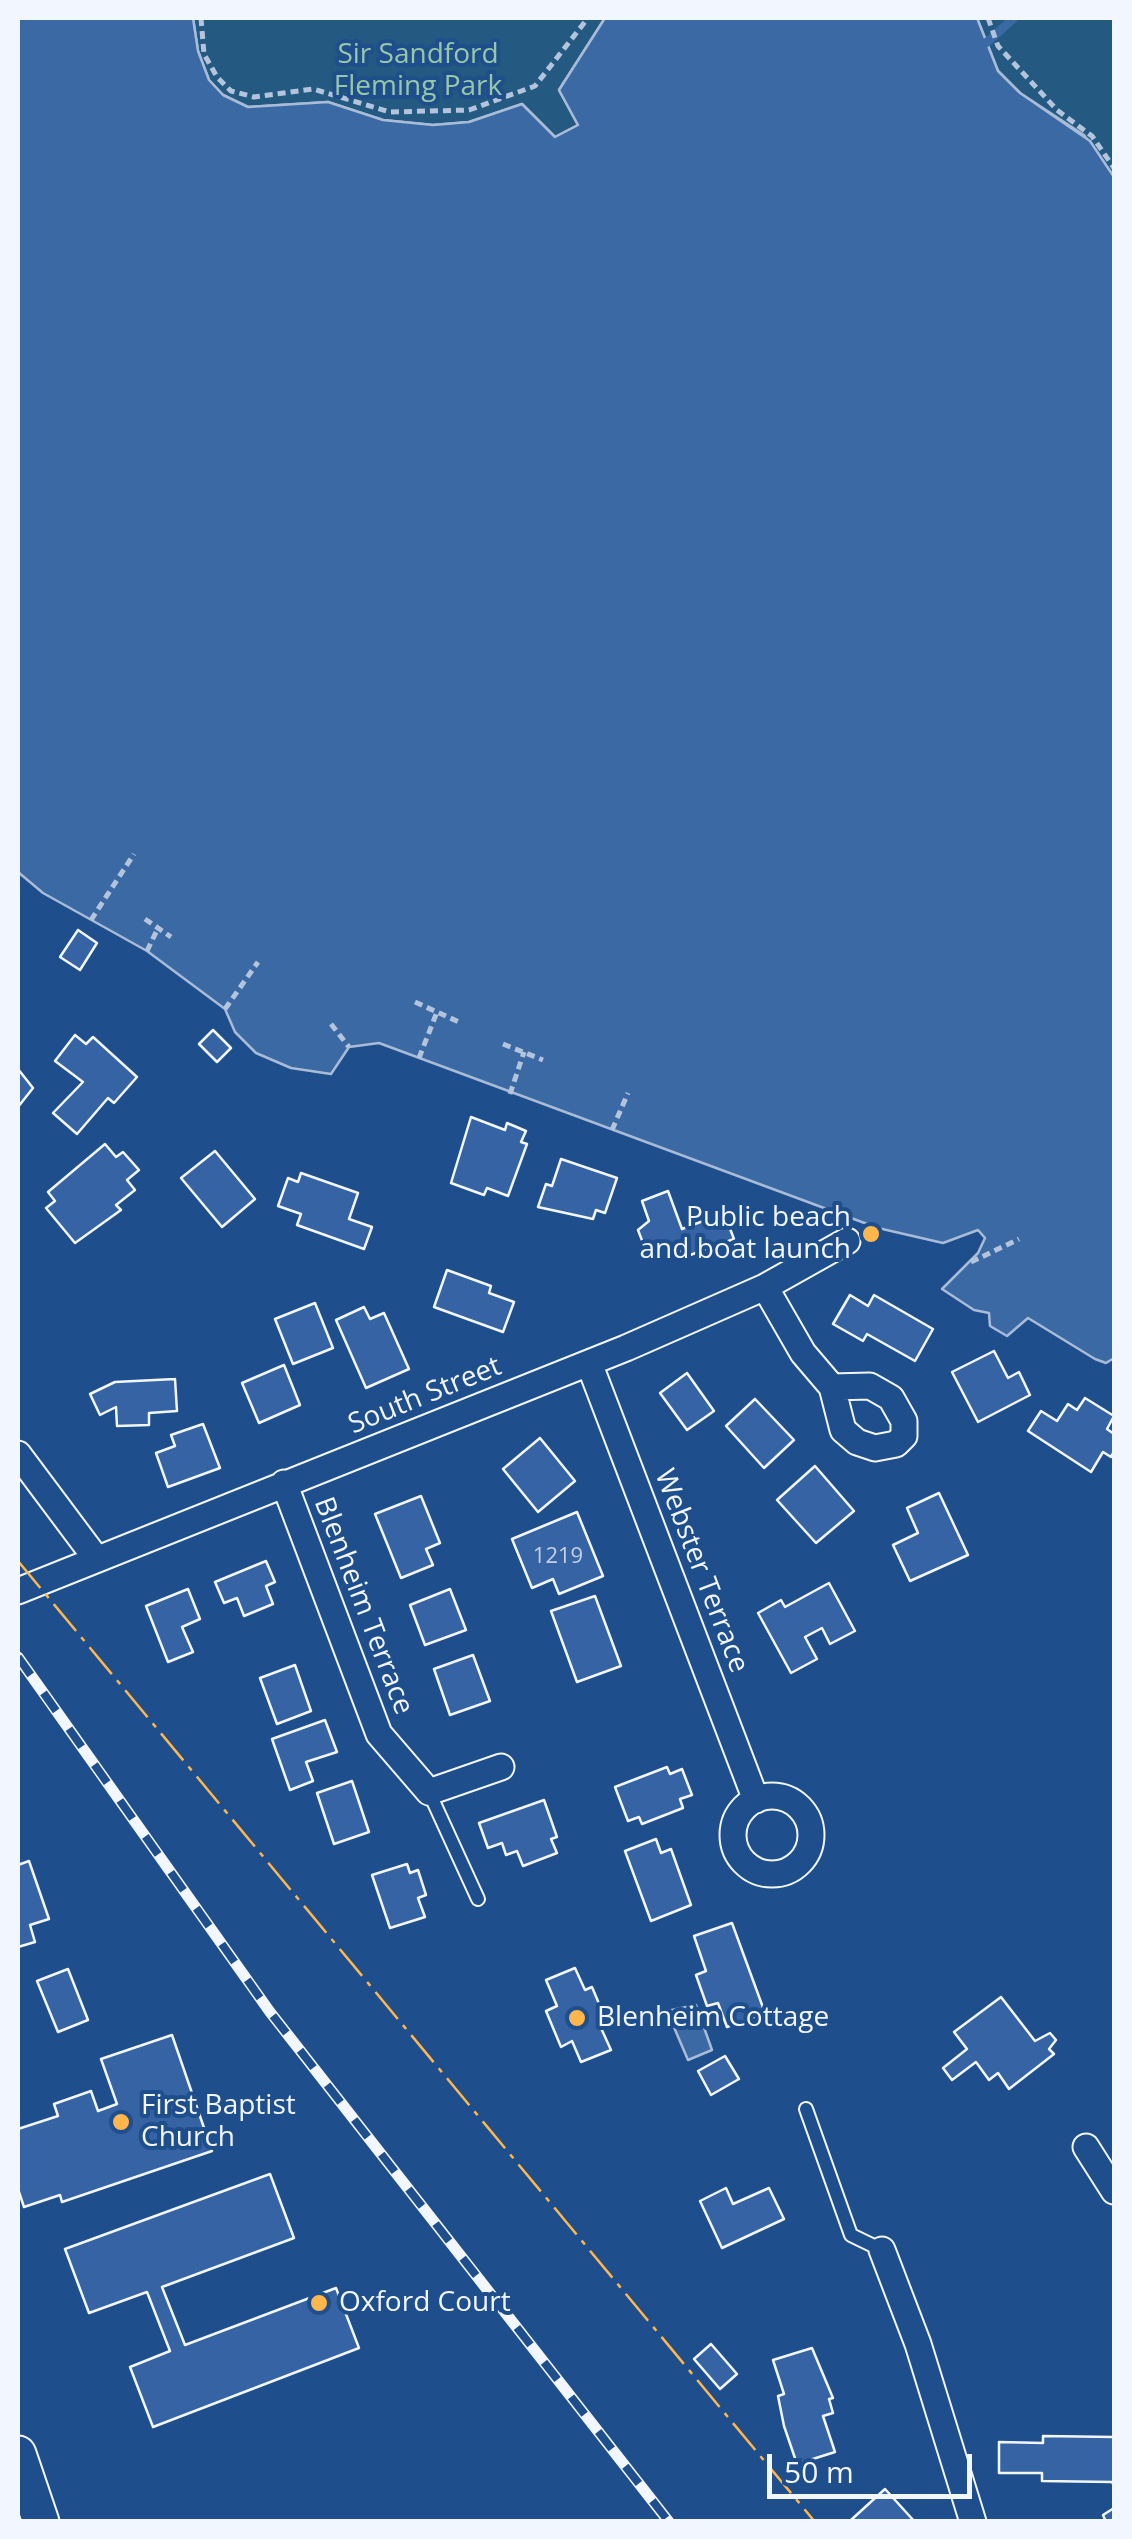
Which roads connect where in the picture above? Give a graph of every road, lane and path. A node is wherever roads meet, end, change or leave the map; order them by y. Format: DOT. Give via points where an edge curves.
graph roads {
  1 [pos="200,18"];
  2 [pos="588,18"];
  3 [pos="988,18"];
  4 [pos="1114,168"];
  5 [pos="134,854"];
  6 [pos="145,919"];
  7 [pos="91,920"];
  8 [pos="158,928"];
  9 [pos="171,937"];
  10 [pos="147,951"];
  11 [pos="258,962"];
  12 [pos="415,1002"];
  13 [pos="225,1009"];
  14 [pos="437,1012"];
  15 [pos="459,1022"];
  16 [pos="331,1024"];
  17 [pos="503,1044"];
  18 [pos="349,1047"];
  19 [pos="524,1052"];
  20 [pos="419,1058"];
  21 [pos="543,1060"];
  22 [pos="628,1093"];
  23 [pos="510,1094"];
  24 [pos="612,1130"];
  25 [pos="1018,1239"];
  26 [pos="847,1242"];
  27 [pos="971,1262"];
  28 [pos="765,1287"];
  29 [pos="588,1363"];
  30 [pos="832,1387"];
  31 [pos="18,1454"];
  32 [pos="284,1484"];
  33 [pos="96,1557"];
  34 [pos="18,1590"];
  35 [pos="501,1767"];
  36 [pos="429,1792"];
  37 [pos="756,1800"];
  38 [pos="478,1899"];
  39 [pos="806,2110"];
  40 [pos="1086,2147"];
  41 [pos="1114,2191"];
  42 [pos="882,2250"];
  43 [pos="18,2454"];
  44 [pos="31,2513"];
  45 [pos="973,2522"];
  1 -- 2 [label="path" via="204,54 231,92 254,97 313,90 390,112 470,110 535,86"];
  3 -- 4 [label="path" via="996,40 1057,110 1092,136"];
  5 -- 7 [label="path"];
  6 -- 8 [label="path"];
  8 -- 9 [label="path"];
  8 -- 10 [label="path"];
  11 -- 13 [label="path"];
  12 -- 14 [label="path"];
  14 -- 15 [label="path"];
  14 -- 20 [label="path"];
  16 -- 18 [label="path"];
  17 -- 19 [label="path"];
  19 -- 21 [label="path"];
  19 -- 23 [label="path"];
  22 -- 24 [label="path"];
  25 -- 27 [label="path"];
  26 -- 28 [label="street, South Street"];
  28 -- 29 [label="street, South Street"];
  28 -- 30 [label="street" via="803,1353"];
  29 -- 32 [label="street, South Street"];
  29 -- 37 [label="street, Webster Terrace"];
  31 -- 33 [label="street"];
  32 -- 33 [label="street, South Street"];
  32 -- 36 [label="street, Blenheim Terrace" via="379,1734"];
  33 -- 34 [label="street, South Street"];
  35 -- 36 [label="street"];
  36 -- 38 [label="lane, Blenheim Terrace"];
  39 -- 42 [label="lane" via="851,2234"];
  40 -- 41 [label="street"];
  42 -- 45 [label="street"];
  43 -- 44 [label="main road"];
}
